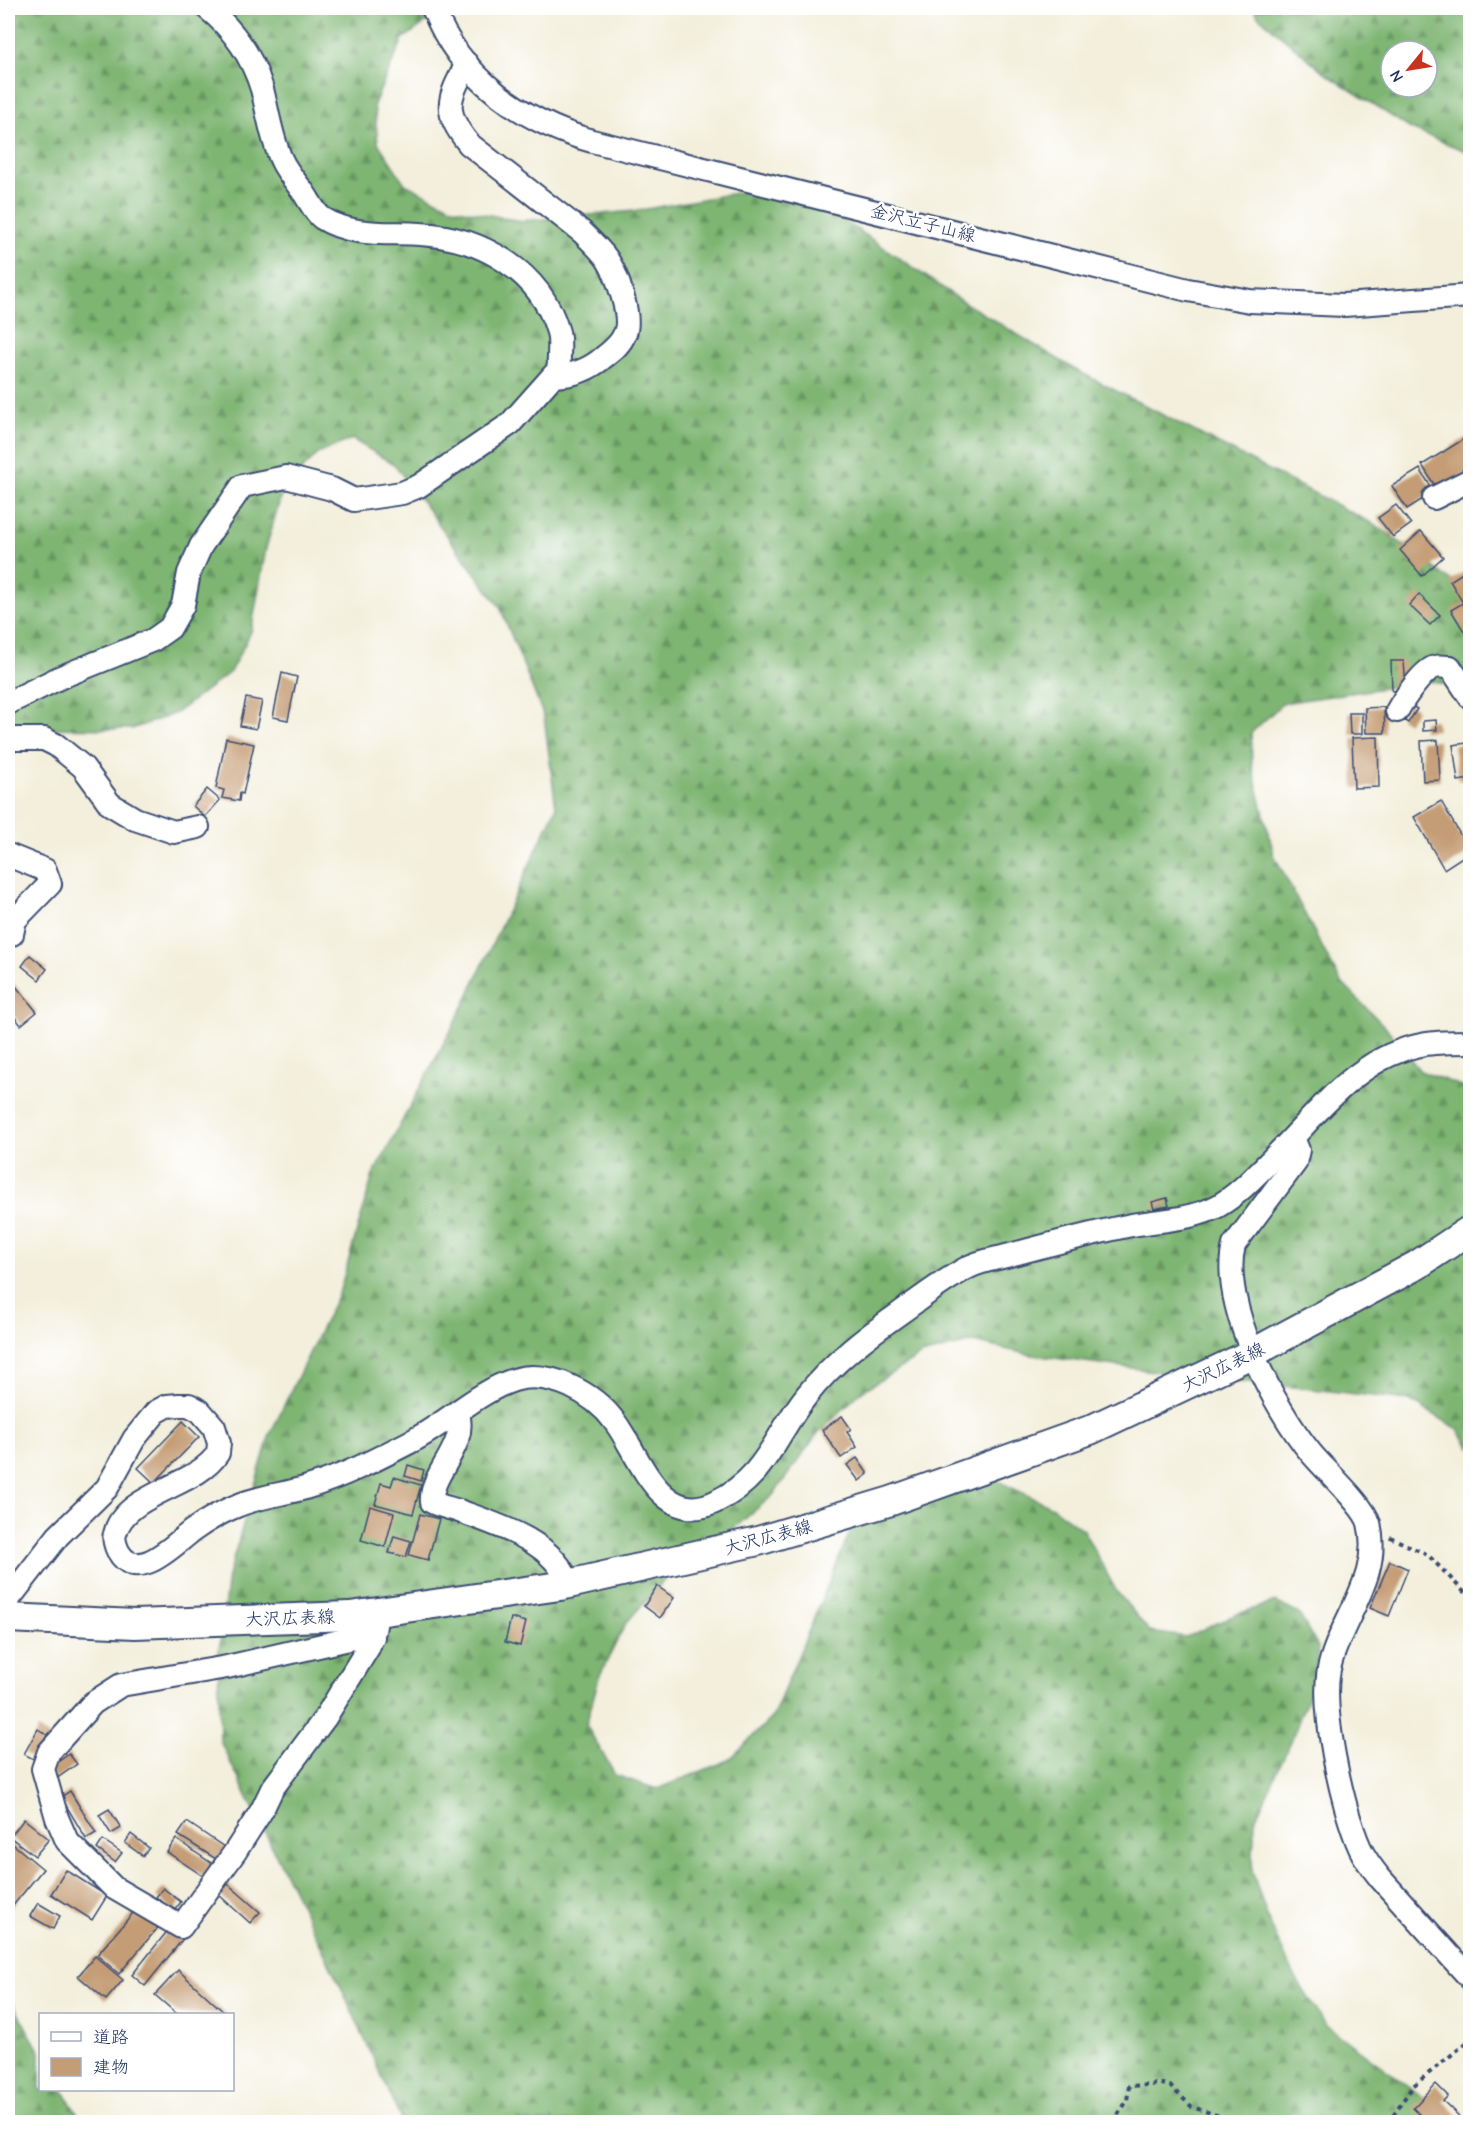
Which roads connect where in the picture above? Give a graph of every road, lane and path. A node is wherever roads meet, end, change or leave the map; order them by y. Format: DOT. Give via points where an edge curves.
graph roads {
  1 [pos="207,8"];
  2 [pos="433,8"];
  3 [pos="467,64"];
  4 [pos="1470,188"];
  5 [pos="1470,195"];
  6 [pos="1470,296"];
  7 [pos="553,376"];
  8 [pos="1469,485"];
  9 [pos="1434,498"];
  10 [pos="1470,697"];
  11 [pos="8,703"];
  12 [pos="1397,711"];
  13 [pos="8,740"];
  14 [pos="198,827"];
  15 [pos="8,855"];
  16 [pos="12,934"];
  17 [pos="1470,1042"];
  18 [pos="1293,1138"];
  19 [pos="1470,1230"];
  20 [pos="1251,1354"];
  21 [pos="458,1414"];
  22 [pos="1369,1532"];
  23 [pos="568,1584"];
  24 [pos="1470,1598"];
  25 [pos="8,1599"];
  26 [pos="8,1618"];
  27 [pos="374,1625"];
  28 [pos="1470,1978"];
  29 [pos="1470,2040"];
  30 [pos="1113,2122"];
  31 [pos="1238,2122"];
  32 [pos="1388,2122"];
  1 -- 7 [label="street" via="236,35 249,58 281,161 320,217 346,229 461,241 523,272 538,289 558,333 559,369"];
  2 -- 3 [label="street, 金沢立子山線"];
  3 -- 6 [label="street, 金沢立子山線" via="509,104 563,133 1188,290 1250,300 1344,304"];
  3 -- 7 [label="street" via="449,101 458,131 599,249 609,262 628,318 625,334 599,361 584,370"];
  4 -- 5 [label="path"];
  7 -- 11 [label="street" via="510,424 419,486 402,493 354,500 332,489 286,477 242,486 201,546 189,573 183,605 170,628 153,640"];
  8 -- 9 [label="street"];
  10 -- 12 [label="street" via="1450,668 1437,666 1403,699"];
  13 -- 14 [label="street" via="44,739 56,745 83,767 110,804 135,819 174,832"];
  15 -- 16 [label="street" via="45,870 50,884 15,920"];
  17 -- 18 [label="street" via="1424,1044 1385,1056 1358,1071"];
  18 -- 20 [label="street" via="1298,1150 1295,1163 1234,1245 1230,1261 1234,1297"];
  18 -- 21 [label="street" via="1244,1188 1198,1215 1125,1227 970,1265 901,1312 830,1368 797,1408 766,1461 750,1478 709,1505 678,1504 660,1491 615,1422 599,1405 559,1381 536,1376 514,1380"];
  19 -- 20 [label="main road, 大沢広表線" via="1417,1264"];
  20 -- 22 [label="street" via="1300,1438 1361,1508 1369,1522"];
  20 -- 23 [label="main road, 大沢広表線" via="1090,1430 891,1501 758,1541"];
  21 -- 23 [label="street" via="457,1437 432,1502 500,1525 525,1538 561,1566"];
  21 -- 25 [label="street" via="339,1476 241,1504 196,1528 154,1560 131,1563 116,1547 114,1534 127,1515 153,1495 205,1468 218,1453 218,1436 210,1419 189,1405 167,1406 144,1426 107,1488 58,1536"];
  22 -- 24 [label="path" via="1398,1539 1428,1555"];
  22 -- 28 [label="street" via="1367,1576 1331,1661 1328,1684 1331,1732 1347,1808 1367,1861"];
  23 -- 27 [label="main road, 大沢広表線"];
  26 -- 27 [label="main road, 大沢広表線" via="135,1624 338,1616"];
  27 -- 27 [label="street" via="325,1718 272,1789 235,1852 181,1927 114,1888 68,1841 45,1776 45,1761 48,1752 101,1698 121,1686 362,1636"];
  29 -- 32 [label="path" via="1413,2086"];
  30 -- 31 [label="path" via="1127,2101 1130,2086 1162,2084 1170,2086 1192,2107"];
}
